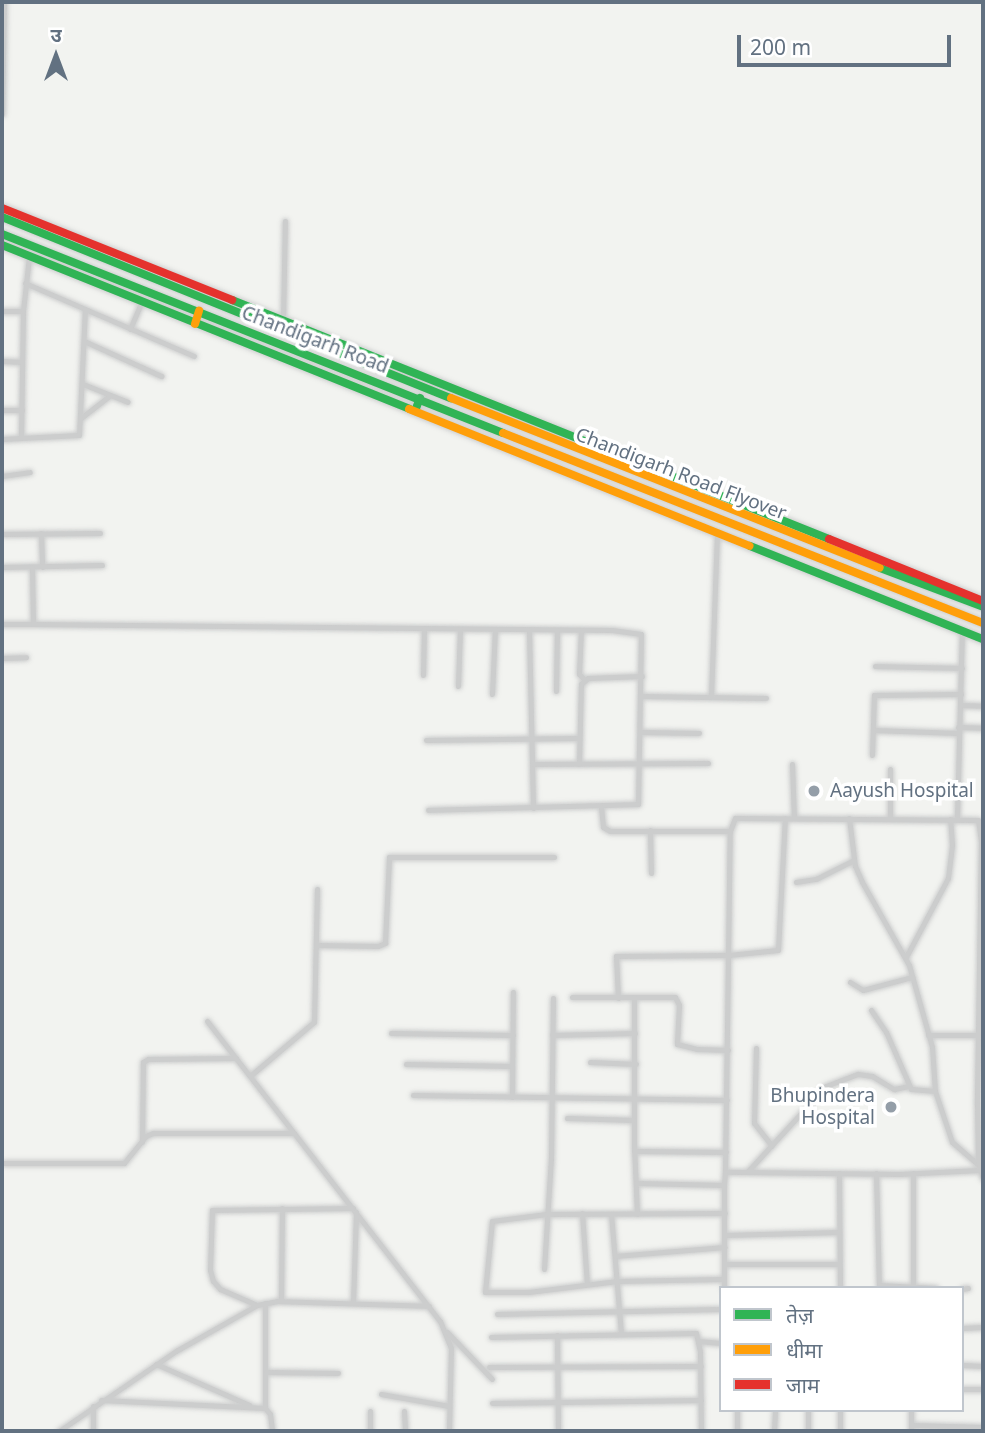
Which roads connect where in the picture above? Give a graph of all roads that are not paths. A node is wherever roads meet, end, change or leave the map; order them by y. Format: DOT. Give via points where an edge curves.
graph roads {
  1 [pos="4,2"];
  2 [pos="3,35"];
  3 [pos="2,114"];
  4 [pos="2,208"];
  5 [pos="2,217"];
  6 [pos="285,221"];
  7 [pos="2,234"];
  8 [pos="2,245"];
  9 [pos="29,257"];
  10 [pos="154,274"];
  11 [pos="25,283"];
  12 [pos="141,303"];
  13 [pos="85,309"];
  14 [pos="2,311"];
  15 [pos="23,311"];
  16 [pos="199,311"];
  17 [pos="282,321"];
  18 [pos="195,324"];
  19 [pos="130,329"];
  20 [pos="84,341"];
  21 [pos="194,356"];
  22 [pos="374,358"];
  23 [pos="2,360"];
  24 [pos="22,362"];
  25 [pos="369,367"];
  26 [pos="161,376"];
  27 [pos="83,384"];
  28 [pos="110,395"];
  29 [pos="420,398"];
  30 [pos="128,402"];
  31 [pos="2,410"];
  32 [pos="22,410"];
  33 [pos="415,411"];
  34 [pos="82,418"];
  35 [pos="2,439"];
  36 [pos="21,439"];
  37 [pos="30,472"];
  38 [pos="2,476"];
  39 [pos="41,533"];
  40 [pos="100,533"];
  41 [pos="718,533"];
  42 [pos="2,534"];
  43 [pos="102,565"];
  44 [pos="2,567"];
  45 [pos="32,567"];
  46 [pos="42,567"];
  47 [pos="983,601"];
  48 [pos="983,607"];
  49 [pos="983,623"];
  50 [pos="2,624"];
  51 [pos="33,624"];
  52 [pos="424,628"];
  53 [pos="460,629"];
  54 [pos="495,629"];
  55 [pos="529,630"];
  56 [pos="557,630"];
  57 [pos="580,630"];
  58 [pos="962,631"];
  59 [pos="983,639"];
  60 [pos="26,657"];
  61 [pos="2,658"];
  62 [pos="875,666"];
  63 [pos="962,668"];
  64 [pos="423,675"];
  65 [pos="642,676"];
  66 [pos="585,680"];
  67 [pos="458,687"];
  68 [pos="556,691"];
  69 [pos="492,694"];
  70 [pos="961,694"];
  71 [pos="642,696"];
  72 [pos="711,697"];
  73 [pos="766,698"];
  74 [pos="960,705"];
  75 [pos="983,706"];
  76 [pos="983,728"];
  77 [pos="873,730"];
  78 [pos="958,730"];
  79 [pos="640,732"];
  80 [pos="699,733"];
  81 [pos="532,738"];
  82 [pos="578,738"];
  83 [pos="426,740"];
  84 [pos="872,755"];
  85 [pos="708,763"];
  86 [pos="532,764"];
  87 [pos="579,764"];
  88 [pos="640,764"];
  89 [pos="793,764"];
  90 [pos="890,769"];
  91 [pos="601,807"];
  92 [pos="533,808"];
  93 [pos="428,810"];
  94 [pos="785,818"];
  95 [pos="794,818"];
  96 [pos="849,818"];
  97 [pos="957,818"];
  98 [pos="890,819"];
  99 [pos="950,819"];
  100 [pos="650,830"];
  101 [pos="730,831"];
  102 [pos="982,831"];
  103 [pos="554,858"];
  104 [pos="854,860"];
  105 [pos="651,873"];
  106 [pos="796,882"];
  107 [pos="317,888"];
  108 [pos="981,914"];
  109 [pos="316,944"];
  110 [pos="729,955"];
  111 [pos="906,957"];
  112 [pos="912,977"];
  113 [pos="850,982"];
  114 [pos="513,992"];
  115 [pos="572,997"];
  116 [pos="634,997"];
  117 [pos="553,998"];
  118 [pos="618,998"];
  119 [pos="982,1006"];
  120 [pos="871,1010"];
  121 [pos="207,1021"];
  122 [pos="391,1033"];
  123 [pos="635,1033"];
  124 [pos="513,1035"];
  125 [pos="552,1035"];
  126 [pos="928,1035"];
  127 [pos="979,1035"];
  128 [pos="756,1048"];
  129 [pos="728,1050"];
  130 [pos="981,1053"];
  131 [pos="236,1058"];
  132 [pos="590,1062"];
  133 [pos="636,1063"];
  134 [pos="406,1064"];
  135 [pos="512,1066"];
  136 [pos="250,1076"];
  137 [pos="980,1085"];
  138 [pos="909,1086"];
  139 [pos="934,1091"];
  140 [pos="413,1095"];
  141 [pos="512,1097"];
  142 [pos="551,1100"];
  143 [pos="635,1100"];
  144 [pos="727,1100"];
  145 [pos="567,1118"];
  146 [pos="634,1120"];
  147 [pos="980,1123"];
  148 [pos="295,1133"];
  149 [pos="142,1142"];
  150 [pos="772,1146"];
  151 [pos="634,1150"];
  152 [pos="726,1152"];
  153 [pos="4,1163"];
  154 [pos="979,1168"];
  155 [pos="748,1171"];
  156 [pos="725,1172"];
  157 [pos="876,1172"];
  158 [pos="839,1173"];
  159 [pos="913,1173"];
  160 [pos="983,1178"];
  161 [pos="636,1183"];
  162 [pos="724,1185"];
  163 [pos="282,1208"];
  164 [pos="354,1210"];
  165 [pos="547,1213"];
  166 [pos="582,1213"];
  167 [pos="725,1213"];
  168 [pos="611,1214"];
  169 [pos="637,1214"];
  170 [pos="839,1232"];
  171 [pos="725,1235"];
  172 [pos="725,1247"];
  173 [pos="615,1256"];
  174 [pos="724,1264"];
  175 [pos="839,1264"];
  176 [pos="544,1269"];
  177 [pos="724,1279"];
  178 [pos="617,1281"];
  179 [pos="587,1283"];
  180 [pos="724,1286"];
  181 [pos="840,1286"];
  182 [pos="879,1286"];
  183 [pos="913,1286"];
  184 [pos="281,1301"];
  185 [pos="265,1303"];
  186 [pos="353,1303"];
  187 [pos="257,1305"];
  188 [pos="429,1306"];
  189 [pos="719,1309"];
  190 [pos="619,1311"];
  191 [pos="497,1314"];
  192 [pos="983,1327"];
  193 [pos="964,1328"];
  194 [pos="445,1330"];
  195 [pos="621,1333"];
  196 [pos="557,1335"];
  197 [pos="491,1337"];
  198 [pos="698,1341"];
  199 [pos="719,1343"];
  200 [pos="156,1364"];
  201 [pos="964,1365"];
  202 [pos="558,1366"];
  203 [pos="701,1366"];
  204 [pos="983,1366"];
  205 [pos="489,1367"];
  206 [pos="266,1372"];
  207 [pos="338,1373"];
  208 [pos="492,1379"];
  209 [pos="964,1389"];
  210 [pos="983,1389"];
  211 [pos="381,1394"];
  212 [pos="101,1400"];
  213 [pos="701,1400"];
  214 [pos="492,1403"];
  215 [pos="558,1404"];
  216 [pos="93,1406"];
  217 [pos="449,1406"];
  218 [pos="252,1407"];
  219 [pos="265,1408"];
  220 [pos="370,1411"];
  221 [pos="404,1411"];
  222 [pos="737,1412"];
  223 [pos="775,1412"];
  224 [pos="808,1412"];
  225 [pos="841,1412"];
  226 [pos="983,1427"];
  227 [pos="911,1428"];
  228 [pos="59,1431"];
  229 [pos="93,1431"];
  230 [pos="272,1431"];
  231 [pos="370,1431"];
  232 [pos="405,1431"];
  233 [pos="449,1431"];
  234 [pos="558,1431"];
  235 [pos="701,1431"];
  236 [pos="737,1431"];
  237 [pos="774,1431"];
  238 [pos="808,1431"];
  239 [pos="839,1431"];
  1 -- 2 [label="street"];
  2 -- 3 [label="street"];
  4 -- 10 [label="main road"];
  5 -- 10 [label="main road" via="141,274"];
  6 -- 17 [label="street"];
  7 -- 16 [label="main road"];
  8 -- 9 [label="main road"];
  9 -- 11 [label="street"];
  9 -- 12 [label="main road"];
  10 -- 17 [label="main road"];
  10 -- 25 [label="main road, Chandigarh Road Flyover"];
  11 -- 13 [label="street"];
  11 -- 15 [label="street"];
  12 -- 18 [label="main road"];
  12 -- 19 [label="street"];
  13 -- 19 [label="street"];
  13 -- 20 [label="street"];
  14 -- 15 [label="street"];
  15 -- 24 [label="street"];
  16 -- 18 [label="main road"];
  16 -- 29 [label="main road, Chandigarh Road"];
  17 -- 22 [label="main road"];
  18 -- 33 [label="main road"];
  19 -- 21 [label="street"];
  20 -- 26 [label="street"];
  20 -- 27 [label="street"];
  22 -- 25 [label="main road"];
  22 -- 47 [label="main road"];
  23 -- 24 [label="street"];
  24 -- 32 [label="street"];
  25 -- 48 [label="main road, Chandigarh Road Flyover"];
  27 -- 28 [label="street"];
  27 -- 34 [label="street"];
  28 -- 30 [label="street"];
  28 -- 34 [label="street"];
  29 -- 33 [label="main road"];
  29 -- 49 [label="main road, Chandigarh Road Flyover"];
  31 -- 32 [label="street"];
  32 -- 36 [label="street"];
  33 -- 41 [label="main road"];
  34 -- 36 [label="street" via="75,437"];
  35 -- 36 [label="street"];
  37 -- 38 [label="street"];
  39 -- 40 [label="street"];
  39 -- 42 [label="street"];
  39 -- 46 [label="street"];
  41 -- 58 [label="main road"];
  41 -- 72 [label="street"];
  43 -- 46 [label="street"];
  44 -- 45 [label="street"];
  45 -- 46 [label="street"];
  45 -- 51 [label="street"];
  50 -- 51 [label="street"];
  51 -- 52 [label="street"];
  52 -- 53 [label="street"];
  52 -- 64 [label="street"];
  53 -- 54 [label="street"];
  53 -- 67 [label="street"];
  54 -- 55 [label="street"];
  54 -- 69 [label="street"];
  55 -- 56 [label="street"];
  55 -- 81 [label="street"];
  56 -- 57 [label="street"];
  56 -- 68 [label="street"];
  57 -- 65 [label="street" via="641,634"];
  57 -- 66 [label="street" via="579,674"];
  58 -- 59 [label="main road"];
  58 -- 63 [label="street"];
  60 -- 61 [label="street"];
  62 -- 63 [label="street"];
  63 -- 70 [label="street"];
  65 -- 66 [label="street"];
  65 -- 71 [label="street"];
  66 -- 82 [label="street"];
  70 -- 74 [label="street"];
  70 -- 77 [label="street" via="874,695"];
  71 -- 72 [label="street"];
  71 -- 79 [label="street"];
  72 -- 73 [label="street"];
  74 -- 75 [label="street"];
  74 -- 78 [label="street"];
  76 -- 78 [label="street"];
  77 -- 78 [label="street"];
  77 -- 84 [label="street"];
  78 -- 97 [label="street"];
  79 -- 80 [label="street"];
  79 -- 88 [label="street"];
  81 -- 82 [label="street"];
  81 -- 83 [label="street"];
  81 -- 86 [label="street"];
  82 -- 87 [label="street"];
  85 -- 88 [label="street"];
  86 -- 87 [label="street"];
  86 -- 92 [label="street"];
  87 -- 88 [label="street"];
  88 -- 91 [label="street" via="638,804"];
  89 -- 95 [label="street"];
  90 -- 98 [label="street"];
  91 -- 92 [label="street"];
  91 -- 100 [label="street" via="607,830"];
  92 -- 93 [label="street"];
  94 -- 95 [label="street"];
  94 -- 101 [label="street" via="738,817 732,820"];
  94 -- 110 [label="street" via="778,950"];
  95 -- 96 [label="street"];
  96 -- 98 [label="street"];
  96 -- 104 [label="street"];
  97 -- 99 [label="street"];
  97 -- 102 [label="street" via="977,819"];
  98 -- 99 [label="street"];
  99 -- 111 [label="street" via="948,878"];
  100 -- 101 [label="street"];
  100 -- 105 [label="street"];
  101 -- 110 [label="street"];
  102 -- 108 [label="street"];
  103 -- 109 [label="street" via="389,857 385,943"];
  104 -- 106 [label="street" via="810,881"];
  104 -- 111 [label="street" via="866,891"];
  107 -- 109 [label="street"];
  108 -- 119 [label="street"];
  109 -- 136 [label="street" via="314,1022"];
  110 -- 118 [label="street" via="616,956"];
  110 -- 129 [label="street"];
  111 -- 112 [label="street"];
  112 -- 113 [label="street" via="861,990"];
  112 -- 126 [label="street"];
  114 -- 124 [label="street"];
  115 -- 118 [label="street"];
  116 -- 118 [label="street"];
  116 -- 123 [label="street"];
  116 -- 129 [label="street" via="675,998 679,1005 678,1045"];
  117 -- 125 [label="street"];
  119 -- 127 [label="street"];
  120 -- 138 [label="street" via="886,1032"];
  121 -- 131 [label="street"];
  122 -- 124 [label="street"];
  123 -- 125 [label="street"];
  123 -- 133 [label="street"];
  124 -- 135 [label="street"];
  125 -- 142 [label="street"];
  126 -- 127 [label="street"];
  126 -- 139 [label="street"];
  127 -- 130 [label="street"];
  128 -- 150 [label="street" via="754,1123"];
  129 -- 144 [label="street"];
  130 -- 137 [label="street"];
  131 -- 136 [label="street"];
  131 -- 149 [label="street" via="143,1062"];
  132 -- 133 [label="street"];
  133 -- 143 [label="street"];
  134 -- 135 [label="street"];
  135 -- 141 [label="street"];
  136 -- 148 [label="street"];
  137 -- 147 [label="street"];
  138 -- 139 [label="street" via="914,1091"];
  138 -- 150 [label="street" via="894,1088 866,1074 837,1081 813,1098"];
  139 -- 154 [label="street" via="952,1142"];
  140 -- 141 [label="street"];
  141 -- 142 [label="street"];
  142 -- 143 [label="street"];
  142 -- 165 [label="street"];
  143 -- 144 [label="street"];
  143 -- 146 [label="street"];
  144 -- 152 [label="street"];
  145 -- 146 [label="street"];
  146 -- 151 [label="street"];
  147 -- 154 [label="street"];
  148 -- 149 [label="street" via="153,1133"];
  148 -- 164 [label="street"];
  149 -- 153 [label="street" via="124,1163"];
  150 -- 155 [label="street"];
  151 -- 152 [label="street"];
  151 -- 161 [label="street"];
  152 -- 156 [label="street"];
  154 -- 159 [label="street"];
  154 -- 160 [label="street"];
  155 -- 156 [label="street"];
  155 -- 158 [label="street"];
  156 -- 162 [label="street"];
  157 -- 158 [label="street"];
  157 -- 159 [label="street"];
  157 -- 182 [label="street"];
  158 -- 170 [label="street"];
  159 -- 183 [label="street"];
  161 -- 162 [label="street"];
  161 -- 169 [label="street"];
  162 -- 167 [label="street"];
  163 -- 164 [label="street"];
  163 -- 184 [label="street"];
  163 -- 187 [label="street" via="217,1208 211,1213 210,1270 214,1281 226,1292"];
  164 -- 186 [label="street"];
  164 -- 188 [label="street"];
  165 -- 166 [label="street"];
  165 -- 176 [label="street"];
  165 -- 179 [label="street" via="492,1221 485,1292 529,1292"];
  166 -- 168 [label="street"];
  166 -- 179 [label="street"];
  167 -- 169 [label="street"];
  167 -- 171 [label="street"];
  168 -- 169 [label="street"];
  168 -- 173 [label="street"];
  170 -- 171 [label="street"];
  170 -- 175 [label="street"];
  171 -- 172 [label="street"];
  172 -- 173 [label="street"];
  172 -- 174 [label="street"];
  173 -- 178 [label="street"];
  174 -- 175 [label="street"];
  174 -- 177 [label="street"];
  175 -- 181 [label="street"];
  177 -- 178 [label="street"];
  177 -- 180 [label="street"];
  178 -- 179 [label="street"];
  178 -- 190 [label="street"];
  184 -- 185 [label="street"];
  184 -- 186 [label="street"];
  185 -- 187 [label="street"];
  185 -- 206 [label="street"];
  186 -- 188 [label="street"];
  187 -- 200 [label="street"];
  188 -- 194 [label="street"];
  189 -- 190 [label="street"];
  190 -- 191 [label="street"];
  190 -- 195 [label="street"];
  192 -- 193 [label="street"];
  194 -- 208 [label="street"];
  194 -- 217 [label="street" via="452,1358"];
  195 -- 196 [label="street"];
  195 -- 198 [label="street" via="695,1332"];
  196 -- 197 [label="street"];
  196 -- 202 [label="street"];
  198 -- 199 [label="street"];
  198 -- 203 [label="street"];
  200 -- 212 [label="street"];
  200 -- 218 [label="street"];
  201 -- 204 [label="street"];
  202 -- 203 [label="street"];
  202 -- 205 [label="street"];
  202 -- 215 [label="street"];
  203 -- 213 [label="street"];
  206 -- 207 [label="street"];
  206 -- 219 [label="street"];
  209 -- 210 [label="street"];
  211 -- 217 [label="street"];
  212 -- 216 [label="street"];
  212 -- 218 [label="street"];
  213 -- 215 [label="street"];
  213 -- 235 [label="street"];
  214 -- 215 [label="street"];
  215 -- 234 [label="street"];
  216 -- 228 [label="street"];
  216 -- 229 [label="street"];
  217 -- 233 [label="street"];
  218 -- 219 [label="street"];
  219 -- 230 [label="street"];
  220 -- 231 [label="street"];
  221 -- 232 [label="street"];
  222 -- 236 [label="street"];
  223 -- 237 [label="street"];
  224 -- 238 [label="street"];
  225 -- 239 [label="street"];
  226 -- 227 [label="street"];
}
